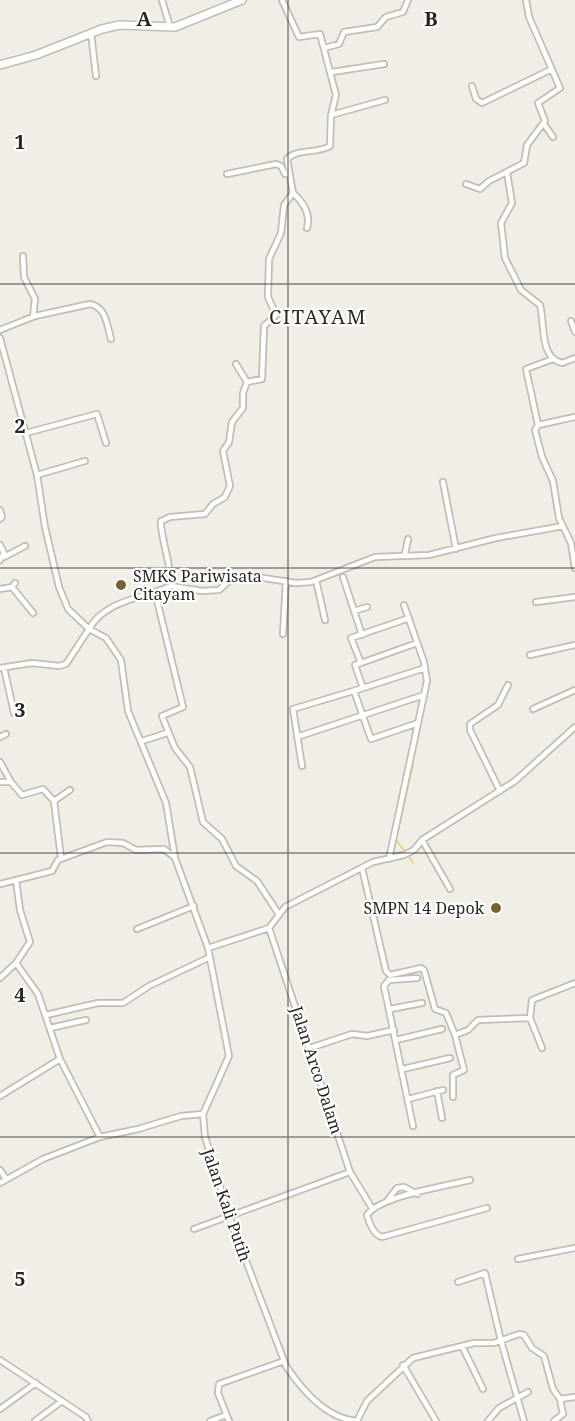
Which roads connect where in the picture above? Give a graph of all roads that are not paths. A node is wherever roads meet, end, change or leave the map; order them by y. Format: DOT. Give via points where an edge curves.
graph roads {
  1 [pos="162,0"];
  2 [pos="242,0"];
  3 [pos="282,0"];
  4 [pos="408,0"];
  5 [pos="526,0"];
  6 [pos="170,27"];
  7 [pos="91,33"];
  8 [pos="324,48"];
  9 [pos="384,64"];
  10 [pos="0,65"];
  11 [pos="552,69"];
  12 [pos="332,72"];
  13 [pos="96,75"];
  14 [pos="472,86"];
  15 [pos="385,100"];
  16 [pos="331,115"];
  17 [pos="544,124"];
  18 [pos="553,137"];
  19 [pos="507,172"];
  20 [pos="227,174"];
  21 [pos="289,174"];
  22 [pos="466,184"];
  23 [pos="293,193"];
  24 [pos="307,228"];
  25 [pos="23,256"];
  26 [pos="33,317"];
  27 [pos="571,321"];
  28 [pos="0,330"];
  29 [pos="575,332"];
  30 [pos="0,338"];
  31 [pos="111,339"];
  32 [pos="575,358"];
  33 [pos="553,359"];
  34 [pos="236,364"];
  35 [pos="247,382"];
  36 [pos="575,417"];
  37 [pos="538,425"];
  38 [pos="26,433"];
  39 [pos="105,443"];
  40 [pos="85,461"];
  41 [pos="38,475"];
  42 [pos="443,482"];
  43 [pos="0,510"];
  44 [pos="0,519"];
  45 [pos="563,526"];
  46 [pos="408,539"];
  47 [pos="0,544"];
  48 [pos="25,546"];
  49 [pos="456,549"];
  50 [pos="405,555"];
  51 [pos="2,558"];
  52 [pos="575,565"];
  53 [pos="343,577"];
  54 [pos="316,580"];
  55 [pos="286,581"];
  56 [pos="171,586"];
  57 [pos="0,590"];
  58 [pos="154,592"];
  59 [pos="575,597"];
  60 [pos="536,602"];
  61 [pos="404,605"];
  62 [pos="367,607"];
  63 [pos="354,611"];
  64 [pos="33,613"];
  65 [pos="409,618"];
  66 [pos="326,620"];
  67 [pos="89,629"];
  68 [pos="283,634"];
  69 [pos="362,634"];
  70 [pos="417,643"];
  71 [pos="575,645"];
  72 [pos="530,655"];
  73 [pos="361,663"];
  74 [pos="2,668"];
  75 [pos="425,668"];
  76 [pos="508,685"];
  77 [pos="363,688"];
  78 [pos="354,690"];
  79 [pos="575,690"];
  80 [pos="424,695"];
  81 [pos="532,709"];
  82 [pos="14,713"];
  83 [pos="362,715"];
  84 [pos="418,723"];
  85 [pos="575,727"];
  86 [pos="167,733"];
  87 [pos="6,734"];
  88 [pos="0,737"];
  89 [pos="297,737"];
  90 [pos="142,741"];
  91 [pos="0,762"];
  92 [pos="302,766"];
  93 [pos="0,782"];
  94 [pos="10,782"];
  95 [pos="70,790"];
  96 [pos="500,791"];
  97 [pos="54,801"];
  98 [pos="422,840"];
  99 [pos="61,858"];
  100 [pos="175,858"];
  101 [pos="389,859"];
  102 [pos="362,868"];
  103 [pos="16,880"];
  104 [pos="1,882"];
  105 [pos="450,889"];
  106 [pos="194,906"];
  107 [pos="278,913"];
  108 [pos="269,928"];
  109 [pos="137,929"];
  110 [pos="209,952"];
  111 [pos="16,963"];
  112 [pos="0,978"];
  113 [pos="417,978"];
  114 [pos="575,983"];
  115 [pos="422,1003"];
  116 [pos="390,1009"];
  117 [pos="46,1015"];
  118 [pos="530,1018"];
  119 [pos="86,1020"];
  120 [pos="50,1028"];
  121 [pos="442,1029"];
  122 [pos="394,1030"];
  123 [pos="455,1035"];
  124 [pos="396,1040"];
  125 [pos="310,1048"];
  126 [pos="542,1048"];
  127 [pos="450,1058"];
  128 [pos="60,1059"];
  129 [pos="403,1069"];
  130 [pos="443,1090"];
  131 [pos="437,1091"];
  132 [pos="0,1096"];
  133 [pos="453,1097"];
  134 [pos="408,1099"];
  135 [pos="203,1114"];
  136 [pos="442,1118"];
  137 [pos="413,1126"];
  138 [pos="100,1137"];
  139 [pos="0,1170"];
  140 [pos="350,1172"];
  141 [pos="6,1179"];
  142 [pos="470,1179"];
  143 [pos="0,1183"];
  144 [pos="417,1194"];
  145 [pos="387,1201"];
  146 [pos="372,1208"];
  147 [pos="487,1208"];
  148 [pos="229,1216"];
  149 [pos="194,1229"];
  150 [pos="575,1248"];
  151 [pos="518,1258"];
  152 [pos="458,1282"];
  153 [pos="501,1341"];
  154 [pos="462,1346"];
  155 [pos="0,1360"];
  156 [pos="284,1361"];
  157 [pos="403,1365"];
  158 [pos="36,1383"];
  159 [pos="483,1389"];
  160 [pos="528,1392"];
  161 [pos="575,1397"];
  162 [pos="518,1398"];
  163 [pos="560,1399"];
  164 [pos="62,1401"];
  165 [pos="0,1409"];
  166 [pos="563,1414"];
  167 [pos="226,1415"];
  168 [pos="35,1421"];
  169 [pos="88,1421"];
  170 [pos="210,1421"];
  171 [pos="229,1421"];
  172 [pos="356,1421"];
  173 [pos="436,1421"];
  174 [pos="489,1421"];
  175 [pos="524,1421"];
  176 [pos="554,1421"];
  177 [pos="565,1421"];
  1 -- 6 [label="street"];
  2 -- 6 [label="main road"];
  3 -- 8 [label="street" via="298,36 320,34"];
  4 -- 8 [label="street" via="401,14 386,17 377,27 344,32 339,44"];
  5 -- 11 [label="street" via="529,17"];
  6 -- 7 [label="main road" via="120,26"];
  7 -- 10 [label="main road"];
  7 -- 13 [label="street"];
  8 -- 12 [label="street"];
  9 -- 12 [label="street"];
  11 -- 14 [label="street" via="482,103 476,99"];
  11 -- 17 [label="street" via="560,88 538,104"];
  12 -- 16 [label="street" via="337,99"];
  15 -- 16 [label="street"];
  16 -- 21 [label="street" via="330,146 290,156"];
  17 -- 18 [label="street"];
  17 -- 19 [label="street" via="527,145 524,163"];
  19 -- 22 [label="street" via="480,189"];
  19 -- 33 [label="street" via="512,199 501,223 503,249 517,285 540,305 546,345"];
  20 -- 21 [label="street" via="276,164"];
  21 -- 23 [label="street"];
  23 -- 24 [label="street" via="304,205"];
  23 -- 35 [label="street" via="284,204 281,233 270,259 268,297 276,315 264,326 264,374 262,379"];
  25 -- 26 [label="street" via="24,277 34,299"];
  26 -- 28 [label="street"];
  26 -- 31 [label="street" via="94,305 104,313"];
  27 -- 29 [label="street"];
  30 -- 38 [label="street"];
  32 -- 33 [label="street" via="562,363"];
  33 -- 37 [label="street" via="526,369"];
  34 -- 35 [label="street"];
  35 -- 56 [label="street" via="243,408 232,422 229,442 223,451 228,493 205,514 165,518 160,524"];
  36 -- 37 [label="street"];
  37 -- 45 [label="street" via="534,430 553,481"];
  38 -- 39 [label="street" via="97,414"];
  38 -- 41 [label="street"];
  40 -- 41 [label="street"];
  41 -- 67 [label="street" via="45,527 63,600"];
  42 -- 49 [label="street"];
  43 -- 44 [label="street"];
  45 -- 49 [label="street"];
  45 -- 52 [label="street"];
  46 -- 50 [label="street"];
  47 -- 51 [label="street"];
  48 -- 51 [label="street"];
  49 -- 50 [label="street"];
  50 -- 54 [label="street" via="375,557"];
  53 -- 63 [label="street"];
  54 -- 55 [label="street"];
  54 -- 66 [label="street"];
  55 -- 56 [label="street" via="244,575 232,578 219,590"];
  55 -- 68 [label="street"];
  56 -- 58 [label="street"];
  57 -- 64 [label="street" via="14,585"];
  58 -- 67 [label="street" via="124,601 98,617"];
  58 -- 86 [label="street" via="183,707 162,716"];
  59 -- 60 [label="street"];
  61 -- 65 [label="street"];
  62 -- 63 [label="street"];
  63 -- 69 [label="street"];
  65 -- 69 [label="street"];
  65 -- 70 [label="street"];
  67 -- 74 [label="street" via="66,664 32,663"];
  67 -- 90 [label="street" via="106,638 119,654 128,711"];
  69 -- 73 [label="street" via="351,638"];
  70 -- 73 [label="street"];
  70 -- 75 [label="street"];
  71 -- 72 [label="street"];
  73 -- 77 [label="street" via="355,665"];
  74 -- 82 [label="street"];
  75 -- 77 [label="street"];
  75 -- 80 [label="street"];
  76 -- 96 [label="street" via="498,705 470,724"];
  77 -- 78 [label="street"];
  78 -- 83 [label="street"];
  78 -- 89 [label="street" via="292,709"];
  79 -- 81 [label="street"];
  80 -- 83 [label="street"];
  80 -- 84 [label="street"];
  83 -- 84 [label="street" via="371,739"];
  83 -- 89 [label="street"];
  84 -- 101 [label="street"];
  85 -- 96 [label="street"];
  86 -- 90 [label="street"];
  86 -- 107 [label="street" via="190,767 203,822 222,839 236,866 257,882"];
  87 -- 88 [label="street"];
  89 -- 92 [label="street"];
  90 -- 100 [label="street" via="166,803"];
  91 -- 94 [label="street"];
  93 -- 94 [label="street"];
  94 -- 97 [label="street" via="20,794 43,789"];
  95 -- 97 [label="street"];
  96 -- 98 [label="street"];
  97 -- 99 [label="street"];
  98 -- 101 [label="street" via="414,850"];
  98 -- 105 [label="street"];
  99 -- 100 [label="street" via="98,843 116,842 135,850 164,849"];
  99 -- 103 [label="street" via="52,871"];
  100 -- 106 [label="street"];
  101 -- 102 [label="street"];
  102 -- 107 [label="street"];
  102 -- 123 [label="street" via="386,971 390,975 424,970 435,1009 446,1013"];
  103 -- 104 [label="street"];
  103 -- 111 [label="street" via="30,942"];
  106 -- 109 [label="street"];
  106 -- 110 [label="street"];
  107 -- 108 [label="street"];
  108 -- 110 [label="street"];
  108 -- 125 [label="street, Jalan Arco Dalam"];
  110 -- 117 [label="street" via="123,1003 98,1003"];
  110 -- 135 [label="street" via="229,1056"];
  111 -- 112 [label="street"];
  111 -- 117 [label="street" via="33,985"];
  113 -- 116 [label="street" via="385,983"];
  114 -- 118 [label="street" via="532,1000"];
  115 -- 116 [label="street"];
  116 -- 122 [label="street"];
  117 -- 120 [label="street"];
  118 -- 123 [label="street" via="478,1020"];
  118 -- 126 [label="street"];
  119 -- 120 [label="street"];
  120 -- 128 [label="street"];
  121 -- 124 [label="street"];
  122 -- 124 [label="street"];
  122 -- 125 [label="street" via="367,1036 352,1034"];
  123 -- 133 [label="street" via="464,1070 453,1075"];
  124 -- 129 [label="street"];
  125 -- 140 [label="street, Jalan Arco Dalam"];
  127 -- 129 [label="street"];
  128 -- 132 [label="street"];
  128 -- 138 [label="street"];
  129 -- 134 [label="street"];
  130 -- 131 [label="street"];
  131 -- 134 [label="street"];
  131 -- 136 [label="street"];
  134 -- 137 [label="street"];
  135 -- 138 [label="street"];
  135 -- 148 [label="street, Jalan Kali Putih" via="205,1137"];
  138 -- 141 [label="street" via="43,1159"];
  139 -- 141 [label="street"];
  140 -- 146 [label="street, Jalan Arco Dalam"];
  140 -- 148 [label="street"];
  141 -- 143 [label="street"];
  142 -- 144 [label="street"];
  144 -- 145 [label="street"];
  144 -- 145 [label="street" via="397,1188"];
  145 -- 146 [label="street"];
  146 -- 147 [label="street" via="367,1218 382,1238"];
  148 -- 149 [label="street"];
  148 -- 156 [label="street, Jalan Kali Putih"];
  150 -- 151 [label="street"];
  152 -- 153 [label="street" via="485,1273"];
  153 -- 154 [label="street"];
  153 -- 162 [label="street"];
  153 -- 163 [label="street" via="524,1335 532,1348 544,1356 553,1389"];
  154 -- 157 [label="street" via="424,1354"];
  154 -- 159 [label="street"];
  155 -- 158 [label="street"];
  156 -- 167 [label="street" via="219,1384"];
  156 -- 172 [label="street, Jalan Kali Putih" via="298,1383 323,1407"];
  157 -- 172 [label="street" via="367,1401"];
  157 -- 173 [label="street"];
  158 -- 164 [label="street"];
  158 -- 165 [label="street"];
  160 -- 162 [label="street"];
  161 -- 163 [label="street"];
  162 -- 174 [label="street" via="499,1408"];
  162 -- 175 [label="street"];
  163 -- 166 [label="street"];
  164 -- 168 [label="street"];
  164 -- 169 [label="street"];
  166 -- 176 [label="street"];
  166 -- 177 [label="street"];
  167 -- 170 [label="street"];
  167 -- 171 [label="street"];
}
